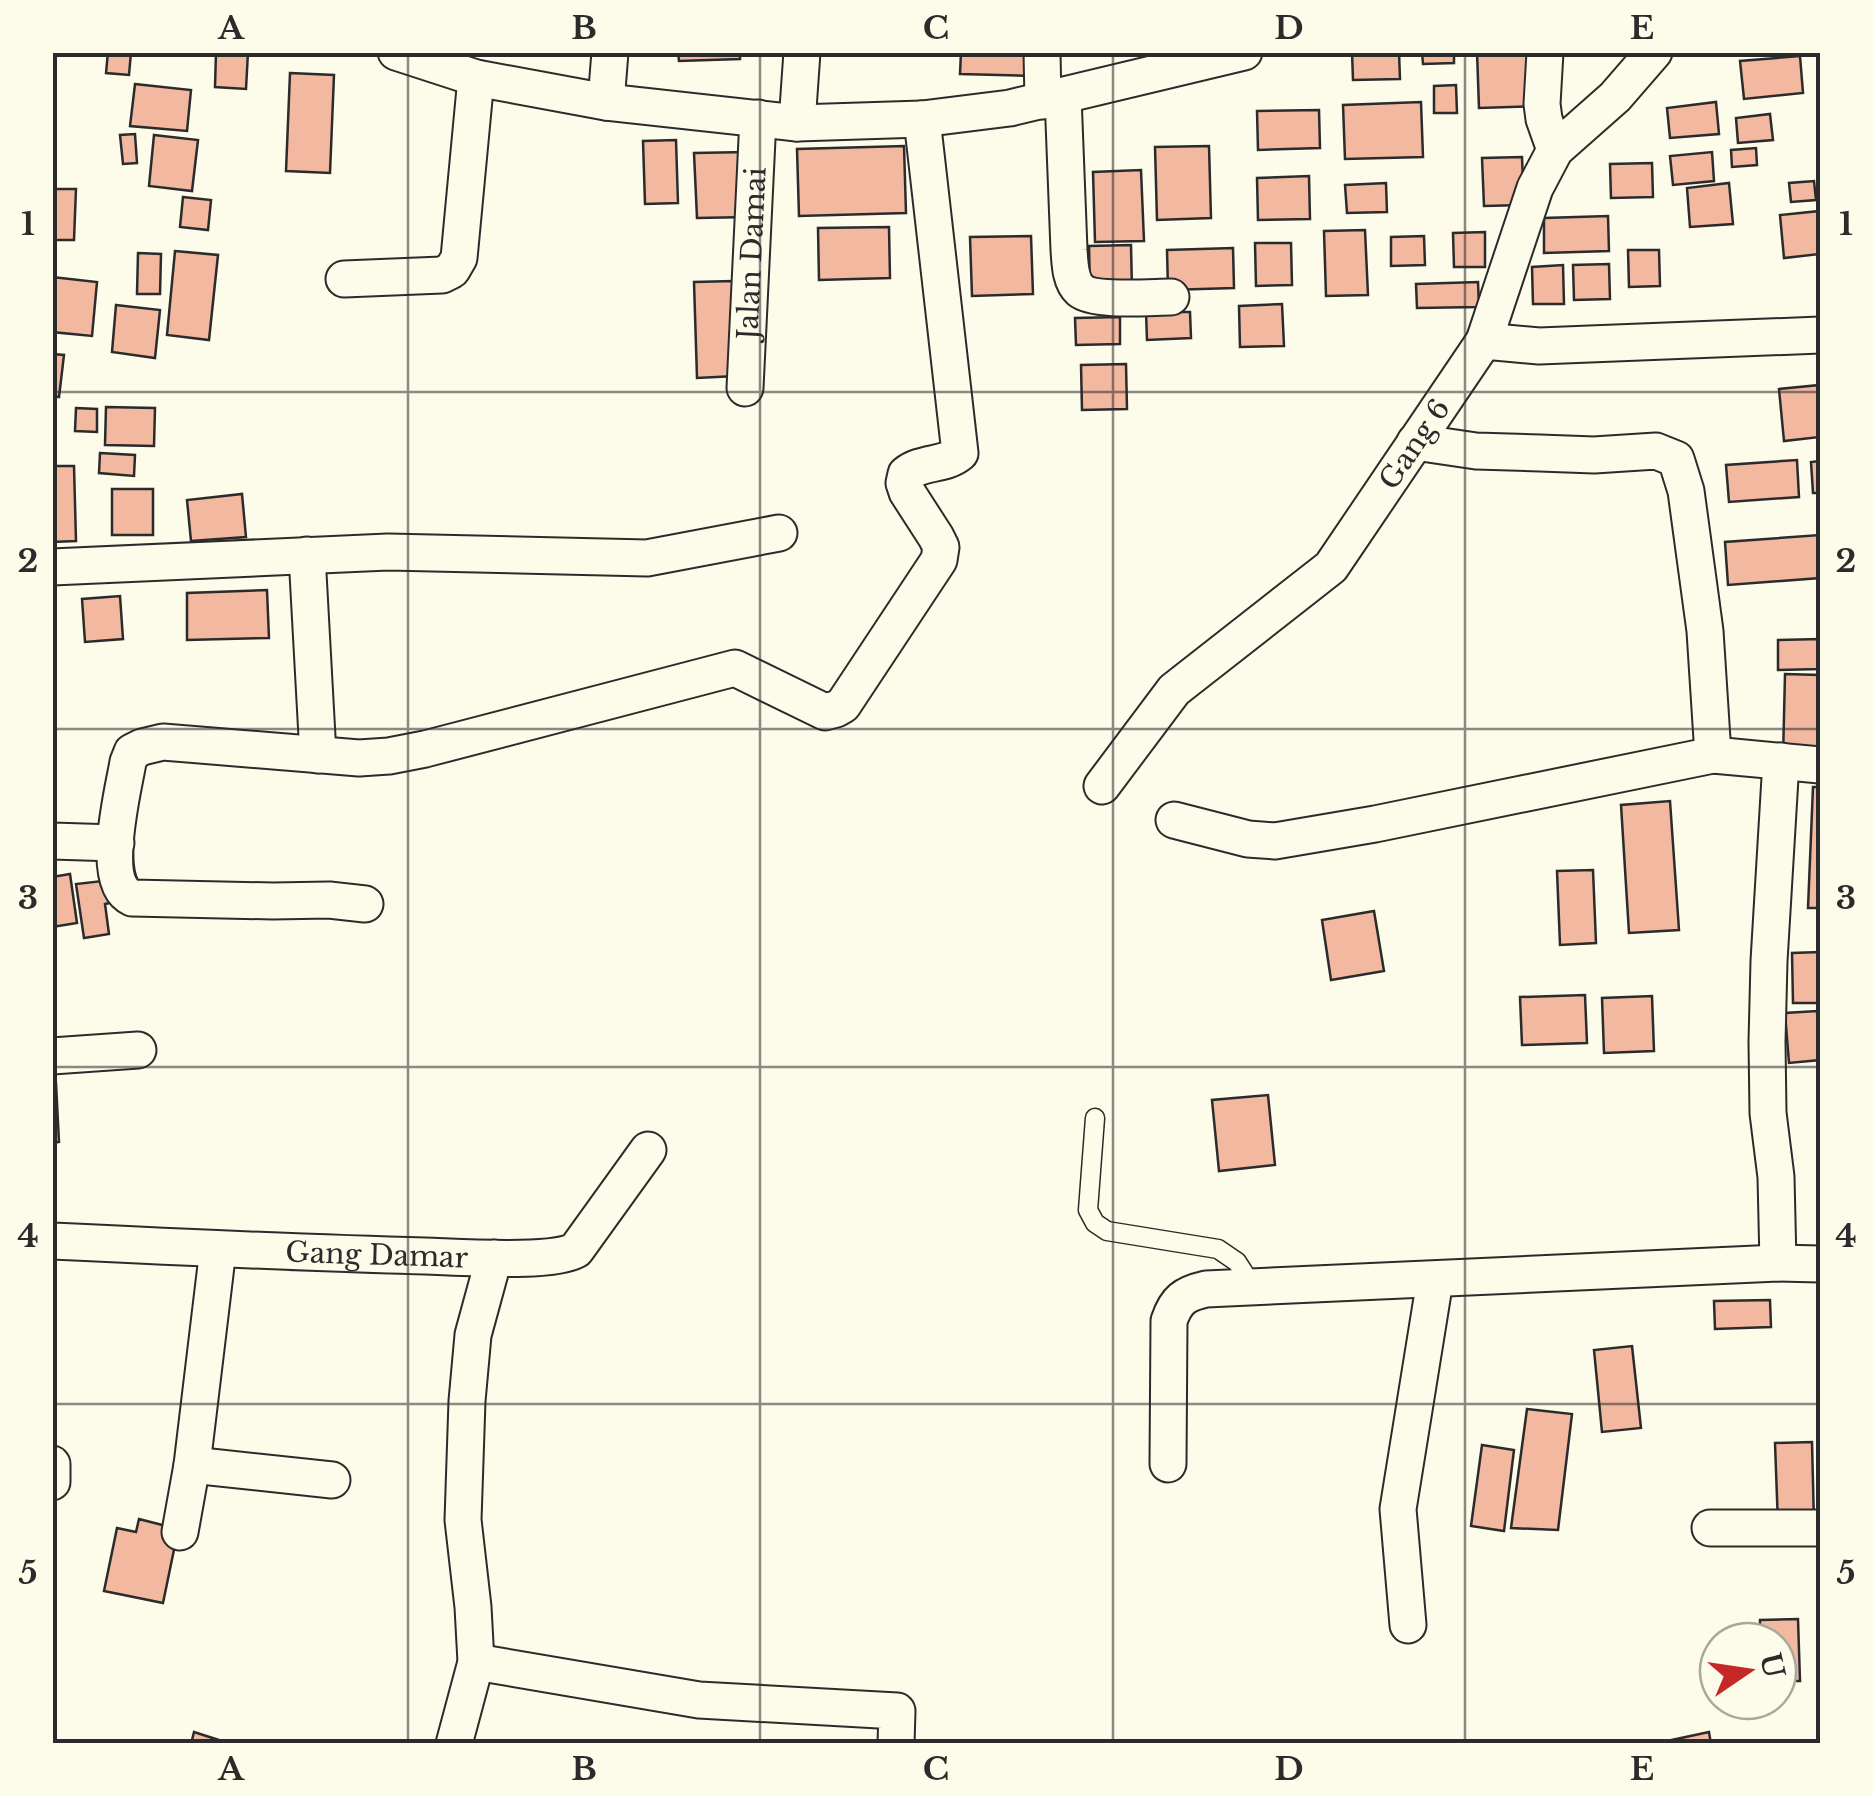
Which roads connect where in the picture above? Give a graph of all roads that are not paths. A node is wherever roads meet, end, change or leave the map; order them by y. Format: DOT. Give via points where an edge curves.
graph roads {
  1 [pos="396,52"];
  2 [pos="610,52"];
  3 [pos="802,52"];
  4 [pos="1042,52"];
  5 [pos="1244,52"];
  6 [pos="1544,52"];
  7 [pos="1654,52"];
  8 [pos="476,78"];
  9 [pos="1053,98"];
  10 [pos="606,102"];
  11 [pos="758,118"];
  12 [pos="922,119"];
  13 [pos="797,123"];
  14 [pos="1556,150"];
  15 [pos="344,279"];
  16 [pos="1171,297"];
  17 [pos="1820,335"];
  18 [pos="1484,341"];
  19 [pos="746,388"];
  20 [pos="1415,442"];
  21 [pos="779,533"];
  22 [pos="307,556"];
  23 [pos="52,568"];
  24 [pos="318,755"];
  25 [pos="1712,756"];
  26 [pos="1782,761"];
  27 [pos="1820,764"];
  28 [pos="1102,786"];
  29 [pos="1174,820"];
  30 [pos="52,841"];
  31 [pos="116,842"];
  32 [pos="365,904"];
  33 [pos="138,1050"];
  34 [pos="52,1056"];
  35 [pos="1095,1118"];
  36 [pos="648,1150"];
  37 [pos="52,1241"];
  38 [pos="218,1250"];
  39 [pos="494,1258"];
  40 [pos="1778,1264"];
  41 [pos="1820,1264"];
  42 [pos="1435,1280"];
  43 [pos="1253,1288"];
  44 [pos="52,1464"];
  45 [pos="192,1464"];
  46 [pos="1168,1464"];
  47 [pos="332,1480"];
  48 [pos="52,1482"];
  49 [pos="1710,1528"];
  50 [pos="1820,1528"];
  51 [pos="180,1532"];
  52 [pos="1408,1625"];
  53 [pos="476,1662"];
  54 [pos="454,1744"];
  55 [pos="896,1744"];
  1 -- 8 [label="street"];
  2 -- 10 [label="street"];
  3 -- 13 [label="street"];
  4 -- 9 [label="street"];
  5 -- 9 [label="street"];
  6 -- 14 [label="street" via="1542,104"];
  7 -- 14 [label="street, Gang 6"];
  8 -- 10 [label="street"];
  8 -- 15 [label="street" via="459,258 452,270"];
  9 -- 12 [label="street"];
  9 -- 16 [label="street" via="1075,283 1093,296"];
  10 -- 11 [label="street"];
  11 -- 13 [label="street"];
  11 -- 19 [label="street, Jalan Damai"];
  12 -- 13 [label="street"];
  12 -- 24 [label="street" via="960,452 906,474 906,492 936,536 939,560 843,704 825,712 735,668 425,749 358,758"];
  14 -- 18 [label="street, Gang 6" via="1536,188"];
  17 -- 18 [label="street" via="1539,346"];
  18 -- 20 [label="street, Gang 6"];
  20 -- 25 [label="street" via="1540,453 1656,451 1676,459 1705,631"];
  20 -- 28 [label="street, Gang 6" via="1331,566 1174,690"];
  21 -- 22 [label="street" via="647,558"];
  22 -- 23 [label="street"];
  22 -- 24 [label="street"];
  24 -- 31 [label="street" via="163,742 142,747 128,762"];
  25 -- 26 [label="street"];
  25 -- 29 [label="street" via="1275,840"];
  26 -- 27 [label="street"];
  26 -- 40 [label="street" via="1767,1042"];
  30 -- 31 [label="street"];
  31 -- 32 [label="street" via="119,887 132,898"];
  33 -- 34 [label="street"];
  35 -- 43 [label="lane" via="1088,1210 1096,1224 1218,1249 1238,1262"];
  36 -- 39 [label="street, Gang Damar" via="576,1250"];
  37 -- 38 [label="street, Gang Damar"];
  38 -- 39 [label="street, Gang Damar"];
  38 -- 45 [label="street"];
  39 -- 53 [label="street" via="473,1335 467,1400 464,1520"];
  40 -- 41 [label="street"];
  40 -- 42 [label="street"];
  42 -- 43 [label="street"];
  42 -- 52 [label="street" via="1398,1509"];
  43 -- 46 [label="street" via="1206,1289 1175,1304 1169,1321"];
  44 -- 48 [label="street"];
  45 -- 47 [label="street"];
  45 -- 51 [label="street"];
  49 -- 50 [label="street"];
  53 -- 54 [label="street"];
  53 -- 55 [label="street" via="699,1700 897,1710"];
}
